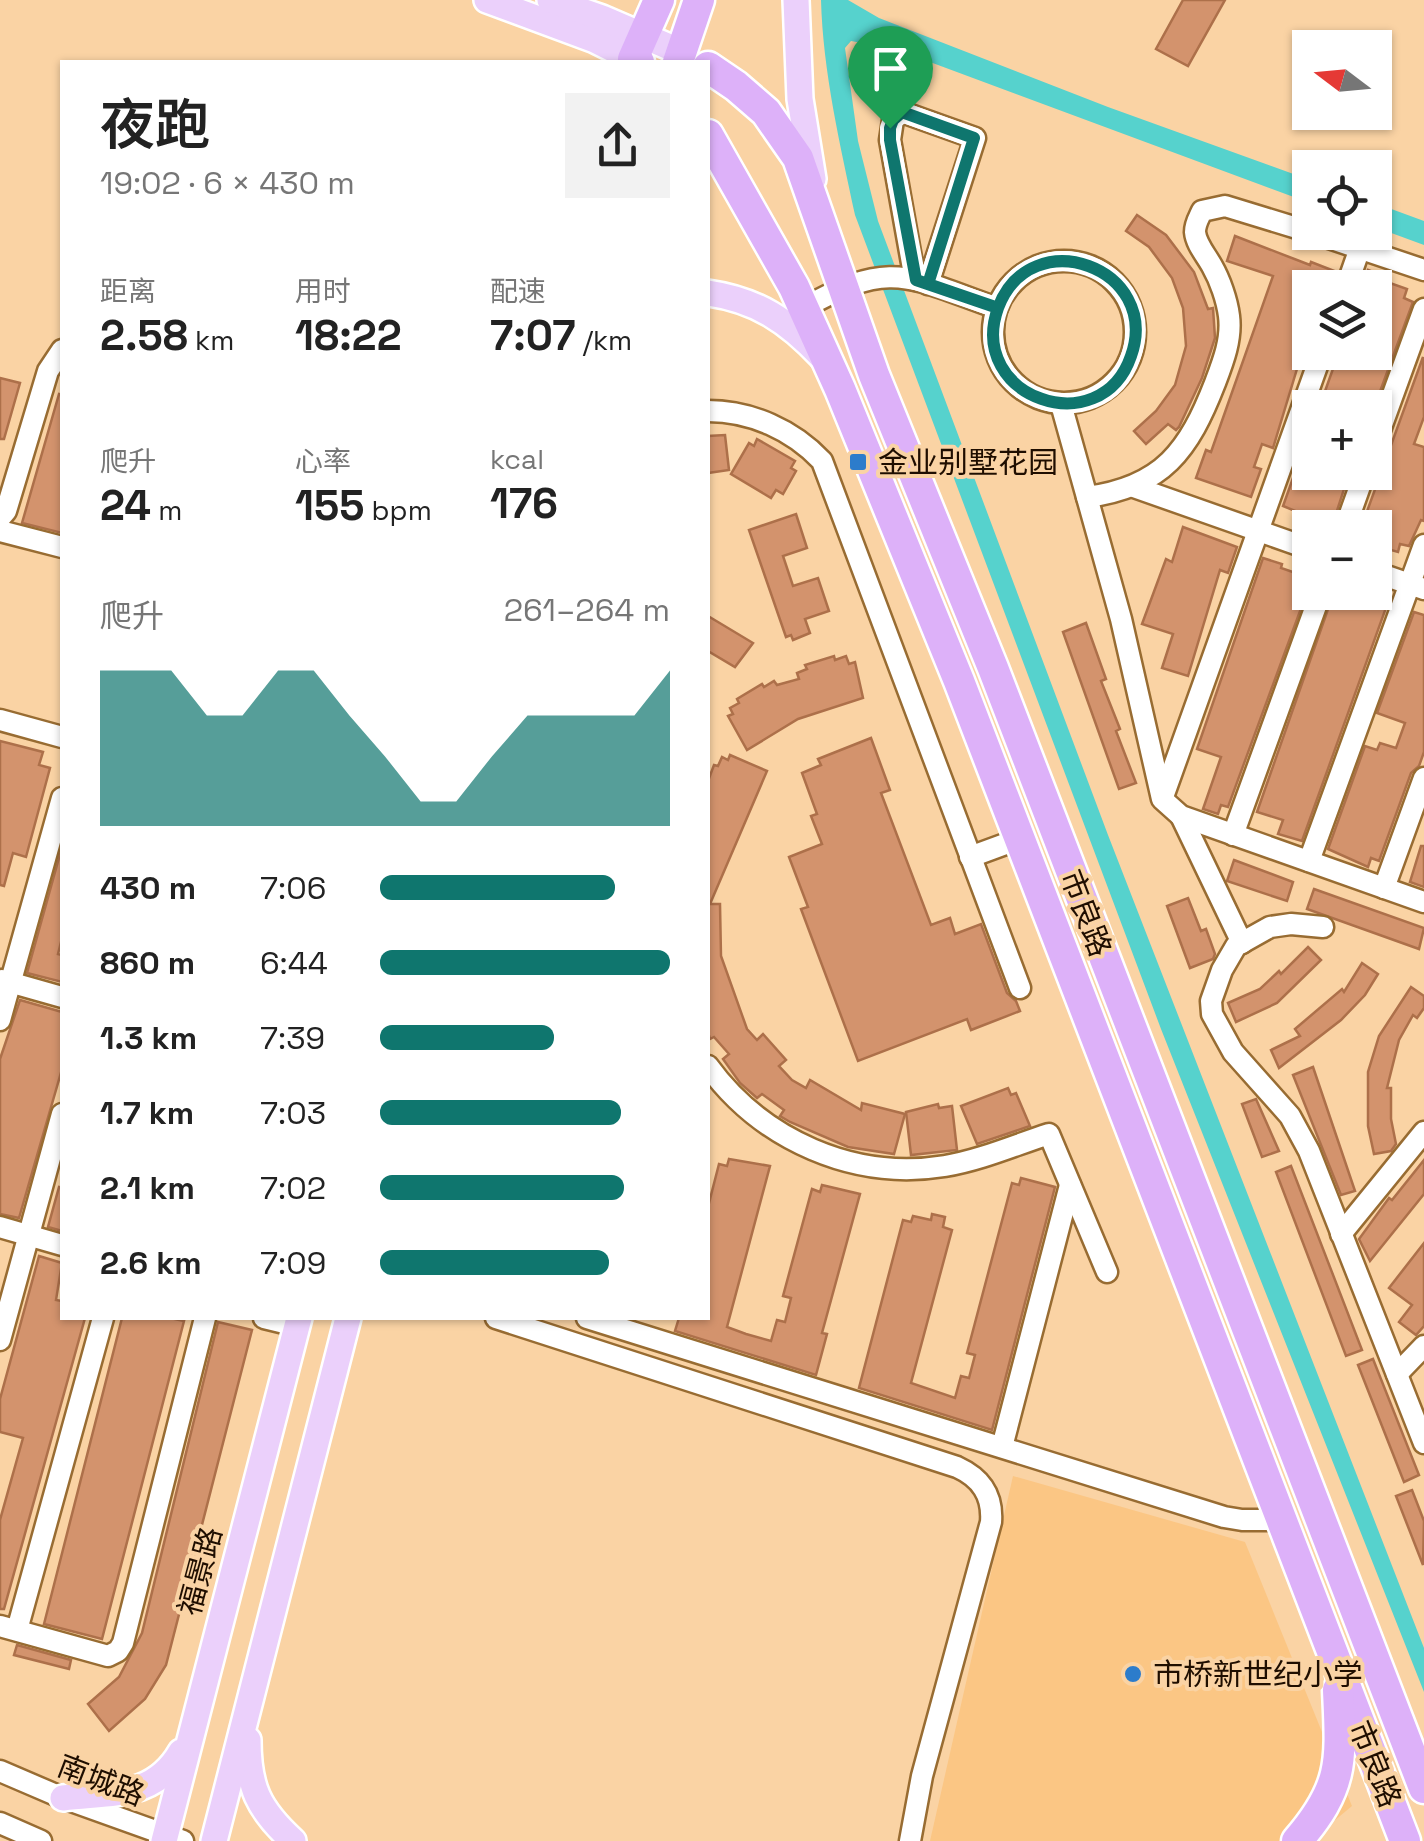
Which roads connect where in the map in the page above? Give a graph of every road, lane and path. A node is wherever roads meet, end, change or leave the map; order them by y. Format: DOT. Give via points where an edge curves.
graph roads {
  1 [pos="487,0"];
  2 [pos="550,0"];
  3 [pos="658,0"];
  4 [pos="699,0"];
  5 [pos="796,0"];
  6 [pos="637,55"];
  7 [pos="682,60"];
  8 [pos="691,60"];
  9 [pos="710,72"];
  10 [pos="710,139"];
  11 [pos="1292,226"];
  12 [pos="829,250"];
  13 [pos="1366,250"];
  14 [pos="1424,270"];
  15 [pos="916,280"];
  16 [pos="857,281"];
  17 [pos="710,294"];
  18 [pos="804,308"];
  19 [pos="998,308"];
  20 [pos="1424,310"];
  21 [pos="60,353"];
  22 [pos="830,365"];
  23 [pos="1316,370"];
  24 [pos="1392,398"];
  25 [pos="1061,404"];
  26 [pos="710,411"];
  27 [pos="1134,487"];
  28 [pos="1087,497"];
  29 [pos="0,518"];
  30 [pos="0,531"];
  31 [pos="1258,531"];
  32 [pos="1292,543"];
  33 [pos="1424,545"];
  34 [pos="60,546"];
  35 [pos="1392,578"];
  36 [pos="1417,587"];
  37 [pos="1314,610"];
  38 [pos="0,720"];
  39 [pos="60,736"];
  40 [pos="1424,778"];
  41 [pos="1162,799"];
  42 [pos="60,804"];
  43 [pos="1419,808"];
  44 [pos="1181,816"];
  45 [pos="1233,834"];
  46 [pos="1019,839"];
  47 [pos="970,857"];
  48 [pos="1310,862"];
  49 [pos="1384,888"];
  50 [pos="1424,902"];
  51 [pos="1323,927"];
  52 [pos="1242,942"];
  53 [pos="5,981"];
  54 [pos="1020,988"];
  55 [pos="60,995"];
  56 [pos="0,1020"];
  57 [pos="710,1068"];
  58 [pos="60,1121"];
  59 [pos="1424,1132"];
  60 [pos="1070,1185"];
  61 [pos="0,1227"];
  62 [pos="1342,1234"];
  63 [pos="29,1235"];
  64 [pos="60,1244"];
  65 [pos="1107,1272"];
  66 [pos="102,1320"];
  67 [pos="204,1320"];
  68 [pos="347,1320"];
  69 [pos="502,1320"];
  70 [pos="594,1320"];
  71 [pos="298,1322"];
  72 [pos="0,1340"];
  73 [pos="1424,1346"];
  74 [pos="1396,1374"];
  75 [pos="1424,1444"];
  76 [pos="1002,1448"];
  77 [pos="1280,1520"];
  78 [pos="8,1628"];
  79 [pos="1336,1667"];
  80 [pos="249,1705"];
  81 [pos="196,1715"];
  82 [pos="0,1771"];
  83 [pos="1424,1788"];
  84 [pos="63,1798"];
  85 [pos="0,1823"];
  86 [pos="170,1839"];
  87 [pos="41,1841"];
  88 [pos="214,1841"];
  89 [pos="293,1841"];
  90 [pos="910,1841"];
  91 [pos="1297,1841"];
  92 [pos="1406,1841"];
  1 -- 6 [label="main road"];
  2 -- 6 [label="main road"];
  3 -- 6 [label="highway"];
  4 -- 8 [label="highway"];
  5 -- 12 [label="main road" via="810,169"];
  6 -- 7 [label="main road, 市良路"];
  9 -- 12 [label="highway, 市良路" via="736,86 779,129 798,158"];
  10 -- 18 [label="highway, 市良路"];
  11 -- 27 [label="street" via="1225,206 1202,210 1195,236 1229,316 1224,358 1203,415 1178,456"];
  12 -- 16 [label="highway, 市良路"];
  13 -- 14 [label="street"];
  15 -- 15 [label="street" via="974,138 902,112 893,120 890,140"];
  15 -- 16 [label="street"];
  15 -- 19 [label="street"];
  16 -- 18 [label="street"];
  16 -- 83 [label="highway, 市良路" via="874,375"];
  17 -- 22 [label="main road" via="734,297 783,320"];
  18 -- 22 [label="highway, 市良路"];
  19 -- 25 [label="street" via="994,342 1002,368 1030,395"];
  19 -- 25 [label="street" via="1025,272 1063,260 1090,265 1122,289 1136,326 1128,366 1100,394"];
  20 -- 24 [label="street"];
  21 -- 29 [label="street" via="48,371"];
  22 -- 46 [label="highway, 市良路"];
  23 -- 31 [label="street"];
  25 -- 28 [label="street"];
  26 -- 47 [label="street" via="776,427 822,461"];
  27 -- 28 [label="street"];
  27 -- 31 [label="street"];
  28 -- 41 [label="street"];
  30 -- 34 [label="street"];
  31 -- 32 [label="street"];
  31 -- 41 [label="street"];
  33 -- 36 [label="street"];
  35 -- 36 [label="street"];
  36 -- 48 [label="street"];
  37 -- 45 [label="street"];
  38 -- 39 [label="street"];
  40 -- 43 [label="street"];
  41 -- 44 [label="street"];
  42 -- 53 [label="street"];
  43 -- 49 [label="street"];
  44 -- 45 [label="street"];
  44 -- 52 [label="street"];
  45 -- 48 [label="street"];
  46 -- 47 [label="street"];
  46 -- 77 [label="highway, 市良路"];
  47 -- 54 [label="street"];
  48 -- 49 [label="street"];
  49 -- 50 [label="street"];
  51 -- 52 [label="street" via="1280,925"];
  52 -- 62 [label="street" via="1222,970 1212,1014 1233,1052 1290,1116"];
  53 -- 55 [label="street"];
  53 -- 56 [label="street"];
  57 -- 60 [label="street" via="772,1129 834,1158 921,1169 1049,1134"];
  58 -- 63 [label="street"];
  59 -- 62 [label="street"];
  60 -- 65 [label="street"];
  60 -- 76 [label="street"];
  61 -- 63 [label="street"];
  62 -- 74 [label="street"];
  63 -- 64 [label="street"];
  63 -- 72 [label="street"];
  66 -- 78 [label="street"];
  67 -- 78 [label="street" via="124,1642 108,1656"];
  68 -- 80 [label="main road"];
  69 -- 90 [label="street" via="957,1467 978,1480 990,1499 991,1522"];
  70 -- 76 [label="street"];
  71 -- 81 [label="main road, 福景路"];
  73 -- 74 [label="street"];
  74 -- 75 [label="street"];
  76 -- 77 [label="street" via="1224,1517"];
  77 -- 79 [label="highway, 市良路"];
  79 -- 91 [label="highway" via="1336,1778 1329,1800"];
  79 -- 92 [label="highway, 市良路"];
  80 -- 88 [label="main road"];
  80 -- 89 [label="main road" via="252,1786"];
  81 -- 84 [label="main road" via="180,1755 146,1788"];
  81 -- 86 [label="main road, 福景路"];
  82 -- 84 [label="street, 南城路"];
  84 -- 86 [label="street, 南城路"];
  85 -- 87 [label="street"];
}
